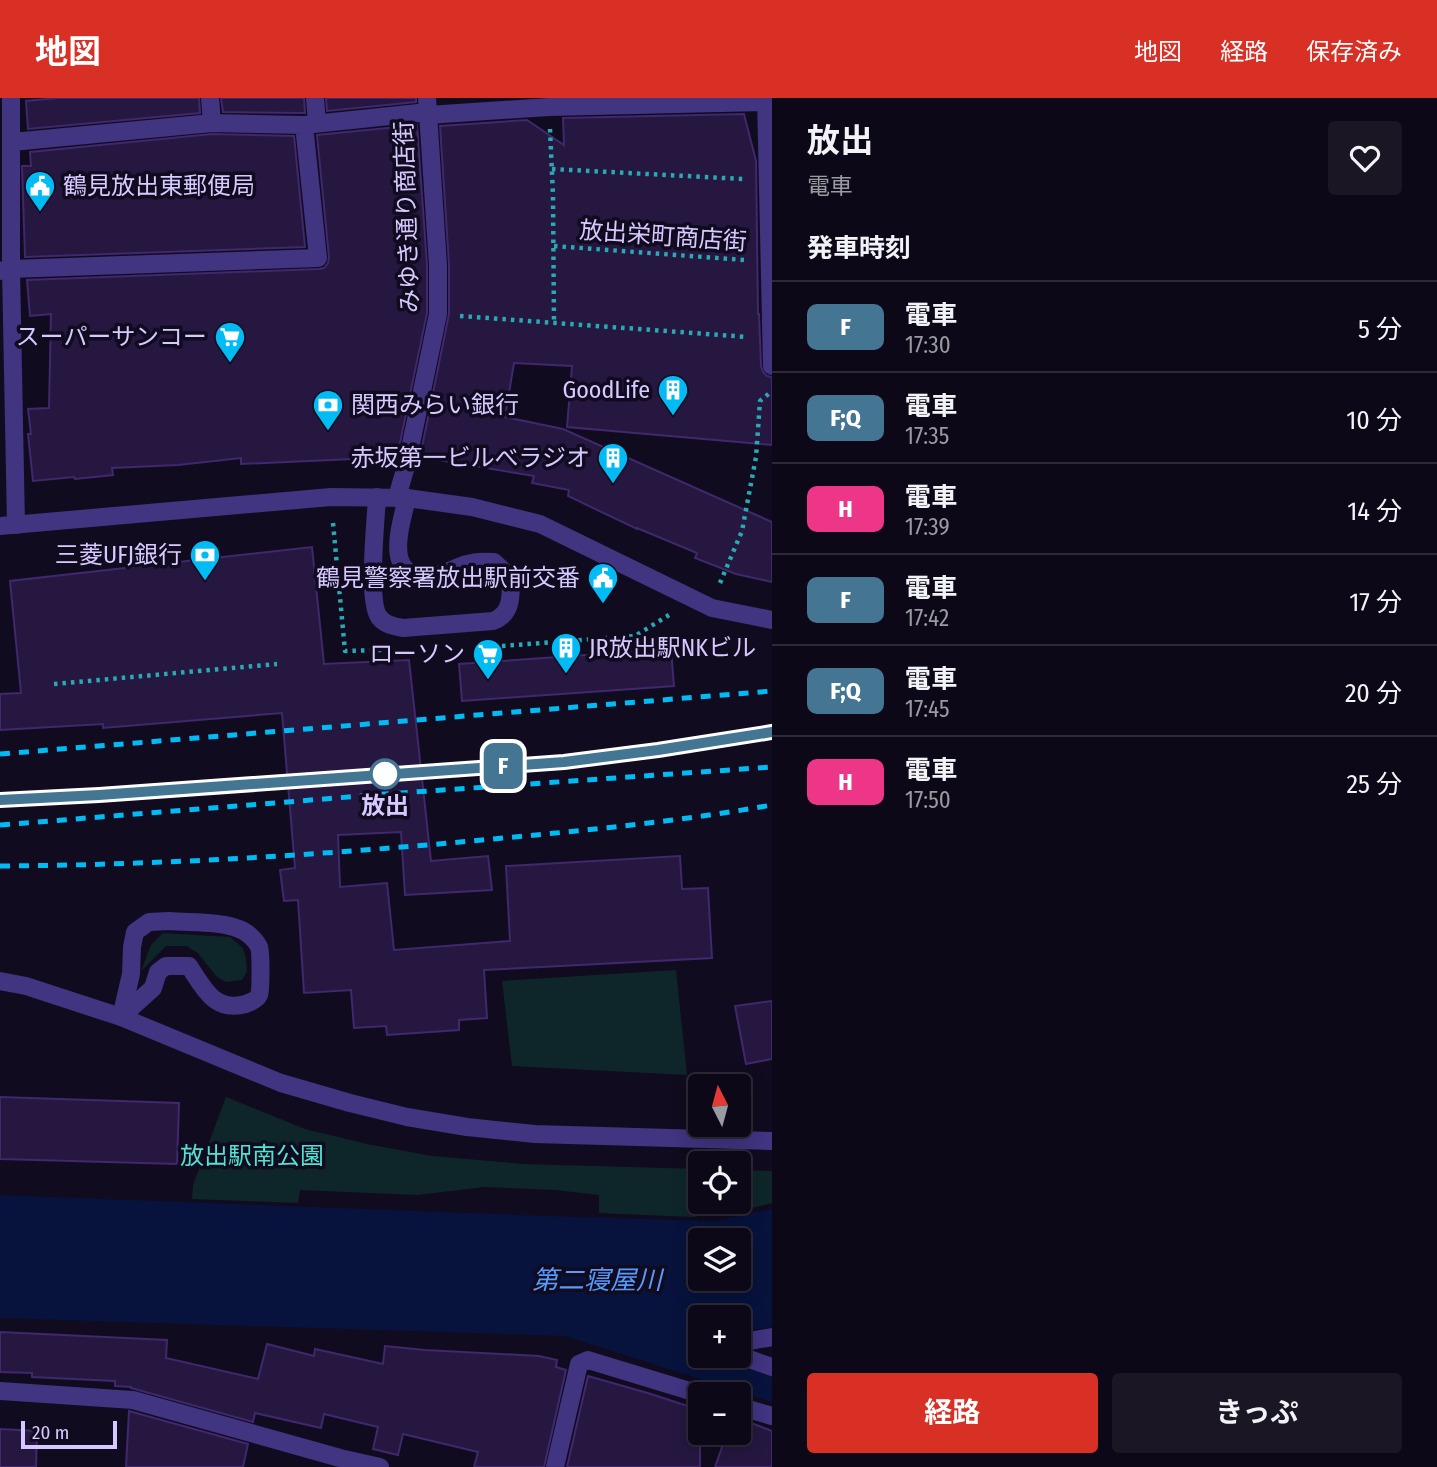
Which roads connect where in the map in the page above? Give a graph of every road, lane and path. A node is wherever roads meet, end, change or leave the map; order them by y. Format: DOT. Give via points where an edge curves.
graph roads {
  1 [pos="11,98"];
  2 [pos="210,98"];
  3 [pos="315,98"];
  4 [pos="766,100"];
  5 [pos="548,103"];
  6 [pos="428,108"];
  7 [pos="212,122"];
  8 [pos="311,124"];
  9 [pos="769,133"];
  10 [pos="12,142"];
  11 [pos="552,169"];
  12 [pos="768,181"];
  13 [pos="554,246"];
  14 [pos="770,262"];
  15 [pos="5,270"];
  16 [pos="438,314"];
  17 [pos="554,324"];
  18 [pos="771,339"];
  19 [pos="772,366"];
  20 [pos="772,391"];
  21 [pos="377,497"];
  22 [pos="402,497"];
  23 [pos="8,525"];
  24 [pos="720,583"];
  25 [pos="772,620"];
  26 [pos="277,664"];
  27 [pos="54,684"];
  28 [pos="0,981"];
  29 [pos="121,1017"];
  30 [pos="772,1141"];
  31 [pos="772,1337"];
  32 [pos="751,1341"];
  33 [pos="751,1360"];
  34 [pos="772,1367"];
  35 [pos="688,1390"];
  36 [pos="0,1391"];
  37 [pos="751,1410"];
  38 [pos="772,1416"];
  39 [pos="380,1467"];
  40 [pos="555,1467"];
  1 -- 10 [label="street"];
  2 -- 7 [label="street"];
  3 -- 8 [label="street"];
  4 -- 5 [label="street"];
  4 -- 9 [label="street"];
  5 -- 6 [label="street"];
  5 -- 11 [label="path"];
  6 -- 8 [label="street"];
  6 -- 16 [label="street, みゆき通り商店街"];
  7 -- 8 [label="street"];
  7 -- 10 [label="street"];
  8 -- 15 [label="street" via="318,258"];
  9 -- 12 [label="street"];
  10 -- 15 [label="street"];
  11 -- 12 [label="path"];
  11 -- 13 [label="path"];
  12 -- 14 [label="street"];
  13 -- 14 [label="path, 放出栄町商店街"];
  13 -- 17 [label="path"];
  14 -- 18 [label="street"];
  15 -- 23 [label="street"];
  16 -- 17 [label="path"];
  16 -- 22 [label="street, みゆき通り商店街"];
  17 -- 18 [label="path"];
  18 -- 19 [label="street"];
  20 -- 24 [label="path" via="760,401 756,457 742,531"];
  21 -- 22 [label="street"];
  21 -- 22 [label="street, みゆき通り商店街" via="373,579 379,617 404,628 501,618 509,605 510,578 494,562 475,561 443,574 406,571 397,544"];
  21 -- 23 [label="street"];
  22 -- 25 [label="street" via="472,506 540,524 712,608"];
  26 -- 27 [label="path"];
  28 -- 29 [label="street"];
  29 -- 29 [label="street" via="135,932 149,922 241,929 258,945 259,995 253,1001 218,1003 188,966 166,966 158,972 153,988"];
  29 -- 30 [label="street" via="281,1083 407,1117 535,1134"];
  31 -- 32 [label="street"];
  33 -- 34 [label="street"];
  35 -- 40 [label="street" via="588,1360 579,1364"];
  36 -- 39 [label="street" via="133,1400"];
  37 -- 38 [label="street"];
}
